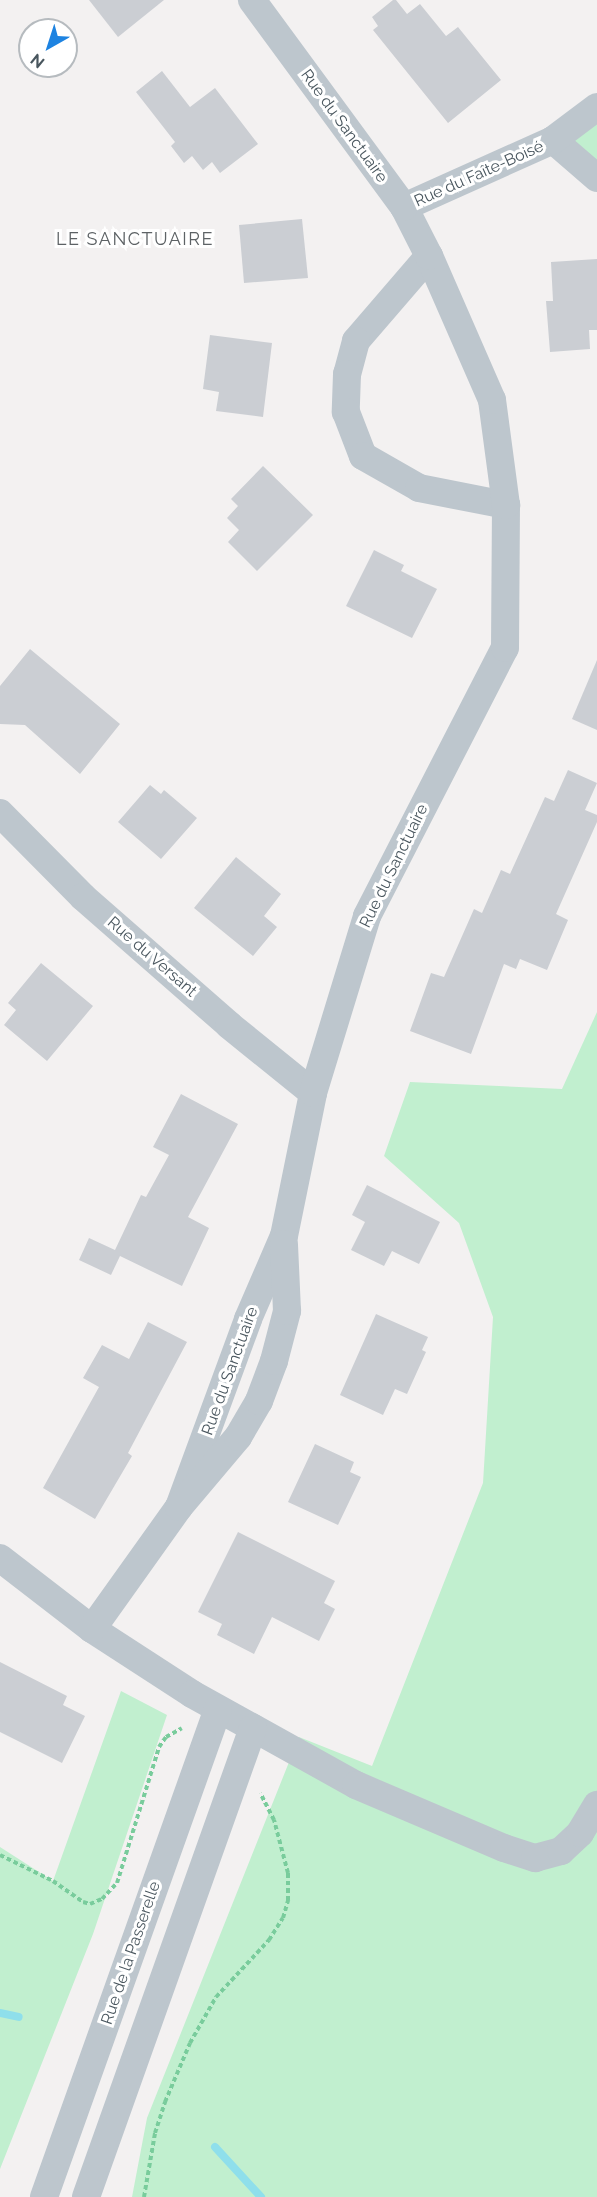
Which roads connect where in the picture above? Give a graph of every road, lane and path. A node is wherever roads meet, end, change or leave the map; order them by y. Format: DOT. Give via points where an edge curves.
graph roads {
  1 [pos="252,0"];
  2 [pos="597,107"];
  3 [pos="553,140"];
  4 [pos="597,178"];
  5 [pos="404,207"];
  6 [pos="429,256"];
  7 [pos="506,505"];
  8 [pos="0,813"];
  9 [pos="313,1093"];
  10 [pos="284,1236"];
  11 [pos="179,1507"];
  12 [pos="0,1558"];
  13 [pos="92,1629"];
  14 [pos="218,1709"];
  15 [pos="184,1727"];
  16 [pos="253,1728"];
  17 [pos="256,1787"];
  18 [pos="597,1805"];
  19 [pos="0,1855"];
  20 [pos="45,2197"];
  21 [pos="86,2197"];
  22 [pos="144,2197"];
  1 -- 5 [label="street, Rue du Sanctuaire"];
  2 -- 3 [label="street, Rue du Faîte-Boisé"];
  3 -- 4 [label="street, Rue du Faîte-Boisé"];
  3 -- 5 [label="street, Rue du Faîte-Boisé"];
  5 -- 6 [label="street, Rue du Sanctuaire"];
  6 -- 7 [label="street, Rue du Sanctuaire" via="492,400"];
  6 -- 7 [label="street" via="356,341 347,374 346,412 363,456 419,488"];
  7 -- 9 [label="street, Rue du Sanctuaire" via="505,648 367,916"];
  8 -- 9 [label="street, Rue du Versant" via="83,897"];
  9 -- 10 [label="street, Rue du Sanctuaire"];
  10 -- 11 [label="street, Rue du Sanctuaire" via="248,1319"];
  10 -- 11 [label="street, Rue du Sanctuaire" via="287,1311 259,1401 238,1437"];
  11 -- 13 [label="street, Rue du Sanctuaire"];
  12 -- 13 [label="street"];
  13 -- 14 [label="street"];
  14 -- 16 [label="street"];
  14 -- 20 [label="street, Rue de la Passerelle"];
  15 -- 19 [label="path" via="166,1737 159,1747 110,1893 96,1902 83,1902 53,1881"];
  16 -- 18 [label="street" via="356,1785 535,1858 561,1851 580,1833"];
  16 -- 21 [label="street"];
  17 -- 22 [label="path" via="282,1841 288,1900 283,1918 269,1940 216,1997 190,2043 155,2133"];
}
